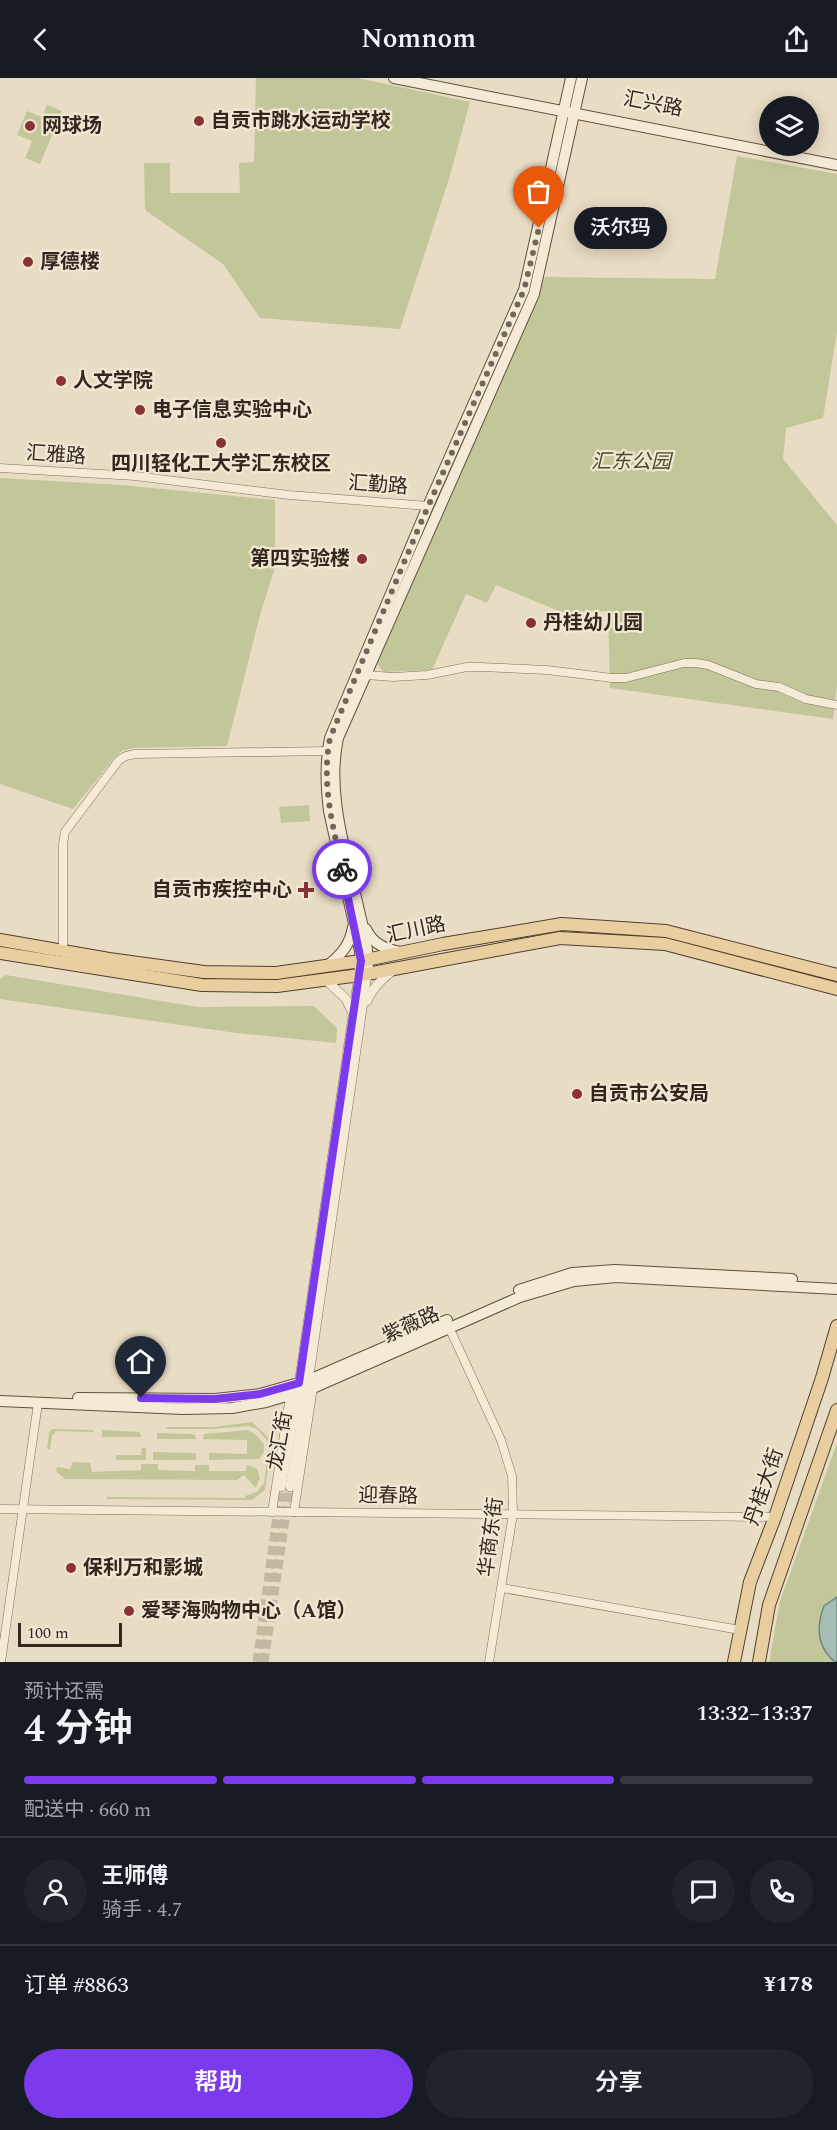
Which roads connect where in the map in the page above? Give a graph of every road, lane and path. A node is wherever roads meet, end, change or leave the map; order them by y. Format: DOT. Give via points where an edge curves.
graph roads {
  1 [pos="394,78"];
  2 [pos="424,78"];
  3 [pos="572,78"];
  4 [pos="582,78"];
  5 [pos="570,110"];
  6 [pos="759,142"];
  7 [pos="819,155"];
  8 [pos="837,158"];
  9 [pos="837,165"];
  10 [pos="0,468"];
  11 [pos="289,495"];
  12 [pos="428,506"];
  13 [pos="366,675"];
  14 [pos="837,705"];
  15 [pos="327,751"];
  16 [pos="357,920"];
  17 [pos="0,940"];
  18 [pos="63,951"];
  19 [pos="404,952"];
  20 [pos="0,953"];
  21 [pos="365,960"];
  22 [pos="327,966"];
  23 [pos="397,968"];
  24 [pos="363,974"];
  25 [pos="837,975"];
  26 [pos="325,979"];
  27 [pos="837,990"];
  28 [pos="358,1012"];
  29 [pos="837,1282"];
  30 [pos="837,1289"];
  31 [pos="448,1324"];
  32 [pos="837,1326"];
  33 [pos="303,1388"];
  34 [pos="0,1395"];
  35 [pos="0,1401"];
  36 [pos="38,1403"];
  37 [pos="836,1414"];
  38 [pos="286,1487"];
  39 [pos="0,1509"];
  40 [pos="23,1509"];
  41 [pos="272,1512"];
  42 [pos="294,1512"];
  43 [pos="513,1514"];
  44 [pos="775,1517"];
  45 [pos="501,1588"];
  46 [pos="740,1630"];
  47 [pos="1,1662"];
  48 [pos="489,1662"];
  49 [pos="734,1662"];
  50 [pos="759,1662"];
  1 -- 5 [label="main road"];
  2 -- 5 [label="main road, 汇兴路"];
  3 -- 5 [label="main road"];
  4 -- 5 [label="main road"];
  5 -- 6 [label="main road, 汇兴路"];
  5 -- 9 [label="main road"];
  5 -- 12 [label="main road" via="524,290"];
  5 -- 13 [label="main road" via="534,294"];
  7 -- 8 [label="main road"];
  10 -- 11 [label="street, 汇雅路" via="135,476"];
  11 -- 12 [label="street, 汇勤路"];
  12 -- 15 [label="main road"];
  13 -- 14 [label="street" via="428,675 480,667 626,678 696,663 756,684 779,687 806,699"];
  13 -- 16 [label="main road" via="338,738 335,760 336,809"];
  15 -- 16 [label="main road" via="329,811"];
  15 -- 18 [label="street" via="135,754 119,760 65,832"];
  16 -- 19 [label="main road" via="381,947"];
  16 -- 21 [label="main road"];
  16 -- 22 [label="main road" via="342,954"];
  17 -- 18 [label="main road, 汇川路"];
  18 -- 22 [label="main road, 汇川路" via="204,972 276,973"];
  19 -- 21 [label="main road, 汇川路"];
  19 -- 25 [label="main road, 汇川路" via="562,924 666,931"];
  20 -- 26 [label="main road, 汇川路" via="202,985 278,986"];
  21 -- 22 [label="main road, 汇川路"];
  21 -- 24 [label="main road"];
  23 -- 24 [label="main road, 汇川路"];
  23 -- 27 [label="main road, 汇川路" via="560,938 665,944"];
  23 -- 28 [label="street" via="381,980"];
  24 -- 26 [label="main road, 汇川路"];
  24 -- 28 [label="street, 龙汇街"];
  26 -- 28 [label="street"];
  28 -- 33 [label="street, 龙汇街"];
  29 -- 31 [label="main road, 紫薇路" via="615,1269 572,1273 516,1291"];
  30 -- 31 [label="main road, 紫薇路" via="616,1277 574,1281"];
  31 -- 33 [label="main road, 紫薇路"];
  31 -- 43 [label="street, 华商东街" via="505,1449 512,1476"];
  32 -- 44 [label="main road, 丹桂大街"];
  33 -- 34 [label="main road, 紫薇路" via="215,1399"];
  33 -- 36 [label="main road, 紫薇路" via="266,1402 220,1409"];
  33 -- 38 [label="street, 龙汇街"];
  33 -- 41 [label="street"];
  33 -- 42 [label="street"];
  35 -- 36 [label="main road, 紫薇路"];
  36 -- 40 [label="street"];
  37 -- 50 [label="main road" via="769,1605"];
  39 -- 40 [label="street, 迎春路"];
  40 -- 41 [label="street, 迎春路"];
  40 -- 47 [label="street"];
  41 -- 42 [label="street, 迎春路"];
  42 -- 43 [label="street, 迎春路"];
  43 -- 44 [label="street, 迎春路"];
  43 -- 45 [label="street, 华商东街"];
  44 -- 46 [label="main road, 丹桂大街" via="750,1582"];
  45 -- 46 [label="street"];
  45 -- 48 [label="street, 华商东街"];
  46 -- 49 [label="main road, 丹桂大街"];
}
